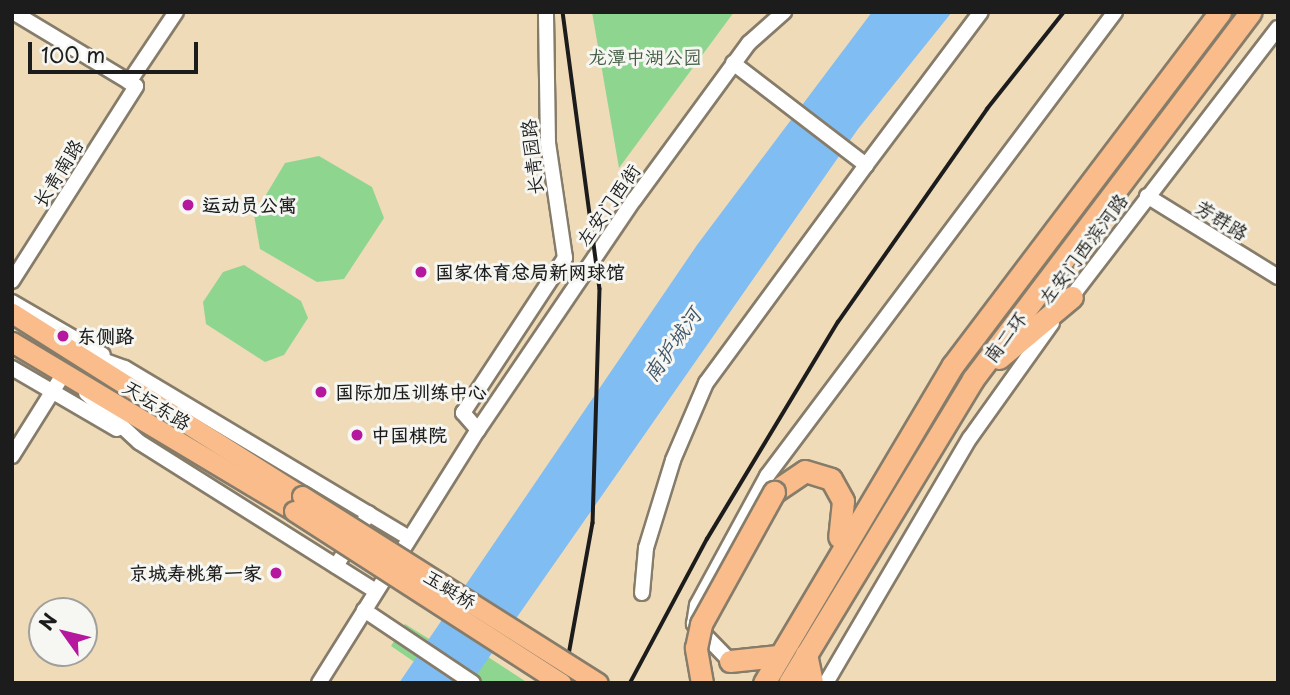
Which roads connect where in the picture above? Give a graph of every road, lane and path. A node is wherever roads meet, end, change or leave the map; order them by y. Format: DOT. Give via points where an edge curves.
graph roads {
  1 [pos="13,12"];
  2 [pos="176,12"];
  3 [pos="546,12"];
  4 [pos="784,12"];
  5 [pos="981,12"];
  6 [pos="1115,12"];
  7 [pos="1220,12"];
  8 [pos="1251,12"];
  9 [pos="1278,28"];
  10 [pos="733,64"];
  11 [pos="133,84"];
  12 [pos="866,165"];
  13 [pos="1147,196"];
  14 [pos="1278,277"];
  15 [pos="12,281"];
  16 [pos="1072,297"];
  17 [pos="12,302"];
  18 [pos="12,313"];
  19 [pos="12,342"];
  20 [pos="60,344"];
  21 [pos="12,368"];
  22 [pos="125,368"];
  23 [pos="64,373"];
  24 [pos="973,379"];
  25 [pos="52,392"];
  26 [pos="478,430"];
  27 [pos="139,442"];
  28 [pos="12,456"];
  29 [pos="298,503"];
  30 [pos="369,513"];
  31 [pos="409,538"];
  32 [pos="834,560"];
  33 [pos="393,564"];
  34 [pos="336,566"];
  35 [pos="376,591"];
  36 [pos="642,593"];
  37 [pos="364,610"];
  38 [pos="806,654"];
  39 [pos="778,656"];
  40 [pos="730,661"];
  41 [pos="812,682"];
  42 [pos="318,683"];
  43 [pos="473,683"];
  44 [pos="561,683"];
  45 [pos="577,683"];
  46 [pos="598,683"];
  47 [pos="702,683"];
  48 [pos="745,683"];
  49 [pos="764,683"];
  50 [pos="789,683"];
  51 [pos="826,683"];
  1 -- 11 [label="street"];
  2 -- 11 [label="street, 长青南路"];
  3 -- 26 [label="street, 长青园路" via="548,142 565,258 463,413"];
  4 -- 10 [label="street, 左安门西街"];
  5 -- 12 [label="street"];
  6 -- 40 [label="street" via="767,476 697,605 694,624"];
  7 -- 32 [label="highway, 南二环" via="953,365"];
  8 -- 24 [label="highway, 南二环"];
  9 -- 13 [label="street, 左安门西滨河路"];
  10 -- 12 [label="street"];
  10 -- 26 [label="street, 左安门西街"];
  11 -- 15 [label="street, 长青南路"];
  12 -- 36 [label="street" via="706,383 669,472 646,548"];
  13 -- 14 [label="street, 芳群路"];
  13 -- 16 [label="street, 左安门西滨河路"];
  16 -- 24 [label="highway"];
  16 -- 51 [label="street, 左安门西滨河路" via="970,438"];
  17 -- 22 [label="street"];
  18 -- 20 [label="main road, 天坛东路"];
  19 -- 23 [label="main road, 天坛东路"];
  20 -- 22 [label="street"];
  20 -- 29 [label="main road, 天坛东路"];
  21 -- 25 [label="street"];
  22 -- 30 [label="street"];
  23 -- 25 [label="street"];
  23 -- 27 [label="street"];
  23 -- 29 [label="main road, 天坛东路"];
  24 -- 38 [label="highway, 南二环"];
  25 -- 27 [label="street"];
  25 -- 28 [label="street"];
  26 -- 31 [label="street, 左安门西街"];
  27 -- 34 [label="street"];
  29 -- 44 [label="main road, 玉蜓桥, bridge"];
  29 -- 46 [label="main road, 玉蜓桥, bridge"];
  30 -- 31 [label="street"];
  30 -- 34 [label="street"];
  31 -- 33 [label="street, 左安门西街"];
  32 -- 39 [label="highway, 南二环"];
  32 -- 47 [label="highway, bridge" via="844,514 836,485 805,471 774,492 701,624 696,648"];
  33 -- 35 [label="street, 左安门西街"];
  33 -- 45 [label="street"];
  34 -- 35 [label="street"];
  35 -- 37 [label="street, 左安门西街"];
  37 -- 42 [label="street, 左安门西街"];
  37 -- 43 [label="street"];
  38 -- 41 [label="highway"];
  38 -- 50 [label="highway, 南二环"];
  39 -- 40 [label="highway"];
  39 -- 49 [label="highway, 南二环"];
  40 -- 48 [label="highway"];
}
